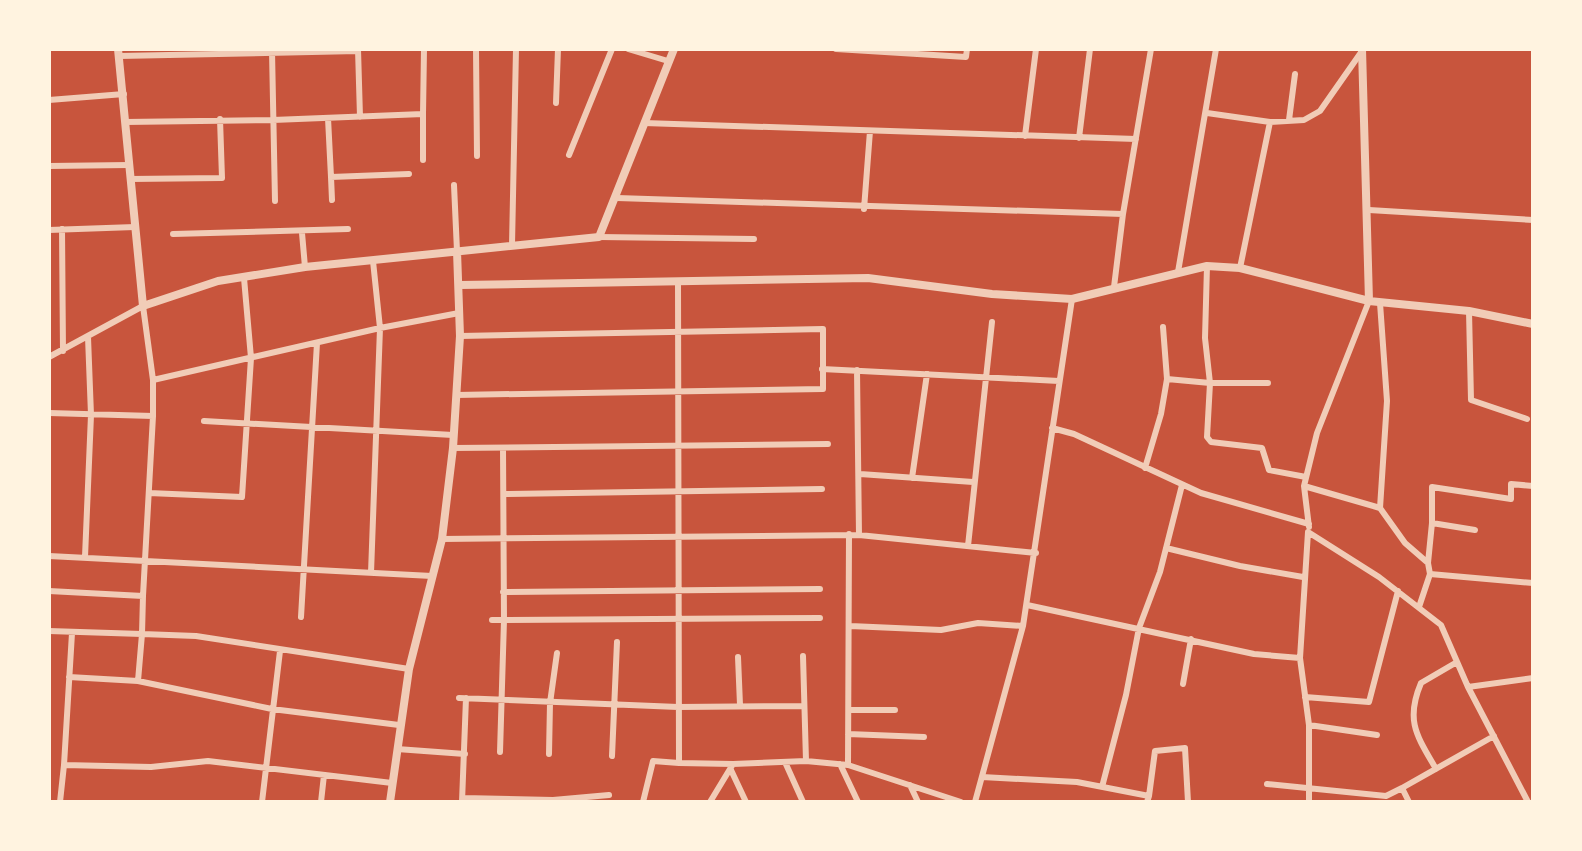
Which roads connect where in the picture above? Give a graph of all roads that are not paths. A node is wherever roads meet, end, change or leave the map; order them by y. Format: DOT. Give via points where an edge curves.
graph roads {
  1 [pos="424,49"];
  2 [pos="475,49"];
  3 [pos="516,49"];
  4 [pos="558,49"];
  5 [pos="611,49"];
  6 [pos="628,49"];
  7 [pos="674,49"];
  8 [pos="836,49"];
  9 [pos="967,49"];
  10 [pos="1035,49"];
  11 [pos="1090,49"];
  12 [pos="1151,49"];
  13 [pos="1216,49"];
  14 [pos="358,50"];
  15 [pos="1362,50"];
  16 [pos="272,51"];
  17 [pos="118,52"];
  18 [pos="668,61"];
  19 [pos="1295,74"];
  20 [pos="124,94"];
  21 [pos="49,100"];
  22 [pos="556,103"];
  23 [pos="1207,113"];
  24 [pos="423,114"];
  25 [pos="360,117"];
  26 [pos="328,118"];
  27 [pos="220,119"];
  28 [pos="273,120"];
  29 [pos="1289,120"];
  30 [pos="125,122"];
  31 [pos="1270,122"];
  32 [pos="644,123"];
  33 [pos="870,131"];
  34 [pos="1025,136"];
  35 [pos="1079,138"];
  36 [pos="1136,139"];
  37 [pos="569,155"];
  38 [pos="477,156"];
  39 [pos="423,160"];
  40 [pos="129,165"];
  41 [pos="49,166"];
  42 [pos="409,174"];
  43 [pos="331,177"];
  44 [pos="131,179"];
  45 [pos="454,185"];
  46 [pos="617,198"];
  47 [pos="332,200"];
  48 [pos="275,201"];
  49 [pos="864,209"];
  50 [pos="1369,210"];
  51 [pos="1123,214"];
  52 [pos="1533,220"];
  53 [pos="135,227"];
  54 [pos="49,229"];
  55 [pos="62,229"];
  56 [pos="348,229"];
  57 [pos="302,233"];
  58 [pos="173,234"];
  59 [pos="599,237"];
  60 [pos="754,239"];
  61 [pos="512,246"];
  62 [pos="457,251"];
  63 [pos="373,261"];
  64 [pos="1207,266"];
  65 [pos="305,267"];
  66 [pos="1240,268"];
  67 [pos="1178,272"];
  68 [pos="244,278"];
  69 [pos="678,281"];
  70 [pos="460,285"];
  71 [pos="1114,287"];
  72 [pos="1072,299"];
  73 [pos="1369,301"];
  74 [pos="1380,303"];
  75 [pos="143,306"];
  76 [pos="1469,311"];
  77 [pos="459,313"];
  78 [pos="992,322"];
  79 [pos="1533,324"];
  80 [pos="1163,327"];
  81 [pos="380,328"];
  82 [pos="676,332"];
  83 [pos="460,336"];
  84 [pos="89,337"];
  85 [pos="317,343"];
  86 [pos="63,351"];
  87 [pos="49,357"];
  88 [pos="251,358"];
  89 [pos="822,369"];
  90 [pos="857,370"];
  91 [pos="927,373"];
  92 [pos="986,377"];
  93 [pos="1167,379"];
  94 [pos="153,380"];
  95 [pos="1059,381"];
  96 [pos="1210,383"];
  97 [pos="1268,383"];
  98 [pos="678,391"];
  99 [pos="456,395"];
  100 [pos="49,413"];
  101 [pos="91,415"];
  102 [pos="153,416"];
  103 [pos="1527,419"];
  104 [pos="204,421"];
  105 [pos="246,423"];
  106 [pos="312,428"];
  107 [pos="1052,428"];
  108 [pos="378,430"];
  109 [pos="453,435"];
  110 [pos="677,444"];
  111 [pos="828,444"];
  112 [pos="453,448"];
  113 [pos="503,448"];
  114 [pos="1145,468"];
  115 [pos="860,474"];
  116 [pos="1306,477"];
  117 [pos="912,478"];
  118 [pos="973,482"];
  119 [pos="1182,485"];
  120 [pos="1304,486"];
  121 [pos="1533,486"];
  122 [pos="822,489"];
  123 [pos="676,490"];
  124 [pos="149,493"];
  125 [pos="505,494"];
  126 [pos="1380,508"];
  127 [pos="1432,523"];
  128 [pos="1309,524"];
  129 [pos="1475,530"];
  130 [pos="1308,532"];
  131 [pos="849,534"];
  132 [pos="859,535"];
  133 [pos="678,537"];
  134 [pos="505,538"];
  135 [pos="442,539"];
  136 [pos="968,546"];
  137 [pos="1166,548"];
  138 [pos="1036,553"];
  139 [pos="49,556"];
  140 [pos="85,557"];
  141 [pos="145,560"];
  142 [pos="1428,563"];
  143 [pos="303,568"];
  144 [pos="371,573"];
  145 [pos="1430,575"];
  146 [pos="432,576"];
  147 [pos="1303,577"];
  148 [pos="1533,583"];
  149 [pos="678,589"];
  150 [pos="820,589"];
  151 [pos="1398,591"];
  152 [pos="49,592"];
  153 [pos="503,592"];
  154 [pos="143,597"];
  155 [pos="1027,605"];
  156 [pos="1419,607"];
  157 [pos="301,617"];
  158 [pos="678,618"];
  159 [pos="820,618"];
  160 [pos="492,620"];
  161 [pos="504,620"];
  162 [pos="849,626"];
  163 [pos="1023,626"];
  164 [pos="1139,628"];
  165 [pos="49,631"];
  166 [pos="72,633"];
  167 [pos="142,634"];
  168 [pos="1191,639"];
  169 [pos="617,642"];
  170 [pos="280,651"];
  171 [pos="557,653"];
  172 [pos="803,656"];
  173 [pos="738,657"];
  174 [pos="1300,658"];
  175 [pos="1457,662"];
  176 [pos="409,669"];
  177 [pos="69,677"];
  178 [pos="1533,678"];
  179 [pos="138,681"];
  180 [pos="1183,684"];
  181 [pos="1468,687"];
  182 [pos="1305,697"];
  183 [pos="502,700"];
  184 [pos="550,703"];
  185 [pos="612,704"];
  186 [pos="740,705"];
  187 [pos="677,706"];
  188 [pos="804,706"];
  189 [pos="272,709"];
  190 [pos="850,710"];
  191 [pos="895,710"];
  192 [pos="399,725"];
  193 [pos="1309,725"];
  194 [pos="848,734"];
  195 [pos="1377,735"];
  196 [pos="1494,736"];
  197 [pos="924,737"];
  198 [pos="397,749"];
  199 [pos="500,752"];
  200 [pos="465,754"];
  201 [pos="549,754"];
  202 [pos="612,756"];
  203 [pos="806,761"];
  204 [pos="785,762"];
  205 [pos="679,763"];
  206 [pos="844,764"];
  207 [pos="64,765"];
  208 [pos="265,767"];
  209 [pos="732,767"];
  210 [pos="1436,769"];
  211 [pos="324,775"];
  212 [pos="982,777"];
  213 [pos="392,783"];
  214 [pos="1267,784"];
  215 [pos="910,785"];
  216 [pos="1102,787"];
  217 [pos="1311,787"];
  218 [pos="1402,788"];
  219 [pos="609,795"];
  220 [pos="1148,799"];
  221 [pos="462,800"];
  222 [pos="61,802"];
  223 [pos="262,802"];
  224 [pos="321,802"];
  225 [pos="390,802"];
  226 [pos="643,802"];
  227 [pos="710,802"];
  228 [pos="746,802"];
  229 [pos="803,802"];
  230 [pos="858,802"];
  231 [pos="918,802"];
  232 [pos="961,802"];
  233 [pos="975,802"];
  234 [pos="1188,802"];
  235 [pos="1309,802"];
  236 [pos="1409,802"];
  237 [pos="1528,802"];
  1 -- 24 [label="street"];
  2 -- 38 [label="street"];
  3 -- 61 [label="street"];
  4 -- 22 [label="street"];
  5 -- 37 [label="street"];
  6 -- 18 [label="street"];
  7 -- 18 [label="street"];
  8 -- 9 [label="street" via="966,57"];
  10 -- 34 [label="street"];
  11 -- 35 [label="street"];
  12 -- 36 [label="street"];
  13 -- 23 [label="street"];
  14 -- 16 [label="street"];
  14 -- 25 [label="street"];
  15 -- 29 [label="street" via="1320,111 1304,120"];
  15 -- 50 [label="street"];
  16 -- 17 [label="street"];
  16 -- 28 [label="street"];
  17 -- 20 [label="street"];
  18 -- 32 [label="street"];
  19 -- 29 [label="street"];
  20 -- 21 [label="street"];
  20 -- 30 [label="street"];
  23 -- 31 [label="street"];
  23 -- 67 [label="street"];
  24 -- 25 [label="street"];
  24 -- 39 [label="street"];
  25 -- 26 [label="street"];
  26 -- 28 [label="street"];
  26 -- 43 [label="street"];
  27 -- 28 [label="street"];
  27 -- 30 [label="street"];
  27 -- 44 [label="street" via="222,178"];
  28 -- 48 [label="street"];
  29 -- 31 [label="street"];
  30 -- 40 [label="street"];
  31 -- 66 [label="street"];
  32 -- 33 [label="street"];
  32 -- 46 [label="street"];
  33 -- 34 [label="street"];
  33 -- 49 [label="street"];
  34 -- 35 [label="street"];
  35 -- 36 [label="street"];
  36 -- 51 [label="street"];
  40 -- 41 [label="street"];
  40 -- 44 [label="street"];
  42 -- 43 [label="street"];
  43 -- 47 [label="street"];
  44 -- 53 [label="street"];
  45 -- 62 [label="street"];
  46 -- 49 [label="street"];
  46 -- 59 [label="street"];
  49 -- 51 [label="street"];
  50 -- 52 [label="street"];
  50 -- 73 [label="street"];
  51 -- 71 [label="street"];
  53 -- 55 [label="street"];
  53 -- 75 [label="street"];
  54 -- 55 [label="street"];
  55 -- 86 [label="street"];
  56 -- 57 [label="street"];
  57 -- 58 [label="street"];
  57 -- 65 [label="street"];
  59 -- 60 [label="street"];
  59 -- 61 [label="street"];
  61 -- 62 [label="street"];
  62 -- 63 [label="street"];
  62 -- 70 [label="street"];
  63 -- 65 [label="street"];
  63 -- 81 [label="street"];
  64 -- 66 [label="street"];
  64 -- 67 [label="street"];
  64 -- 96 [label="street" via="1205,338"];
  65 -- 68 [label="street"];
  66 -- 73 [label="street"];
  67 -- 71 [label="street"];
  68 -- 75 [label="street" via="218,281"];
  68 -- 88 [label="street"];
  69 -- 70 [label="street"];
  69 -- 72 [label="street" via="868,278"];
  69 -- 82 [label="street"];
  70 -- 77 [label="street"];
  71 -- 72 [label="street"];
  72 -- 95 [label="street"];
  73 -- 74 [label="street"];
  73 -- 116 [label="street" via="1317,433"];
  74 -- 76 [label="street"];
  74 -- 126 [label="street" via="1387,401"];
  75 -- 84 [label="street"];
  75 -- 94 [label="street"];
  76 -- 79 [label="street"];
  76 -- 103 [label="street" via="1469,398"];
  77 -- 81 [label="street"];
  77 -- 83 [label="street"];
  78 -- 92 [label="street"];
  80 -- 93 [label="street"];
  81 -- 85 [label="street"];
  81 -- 108 [label="street"];
  82 -- 83 [label="street"];
  82 -- 89 [label="street" via="823,329"];
  82 -- 98 [label="street"];
  83 -- 99 [label="street"];
  84 -- 86 [label="street"];
  84 -- 101 [label="street"];
  85 -- 88 [label="street"];
  85 -- 106 [label="street"];
  86 -- 87 [label="street"];
  88 -- 94 [label="street"];
  88 -- 105 [label="street"];
  89 -- 90 [label="street"];
  89 -- 98 [label="street" via="822,389"];
  90 -- 91 [label="street"];
  90 -- 115 [label="street"];
  91 -- 92 [label="street"];
  91 -- 117 [label="street"];
  92 -- 95 [label="street"];
  92 -- 118 [label="street"];
  93 -- 96 [label="street"];
  93 -- 114 [label="street"];
  94 -- 102 [label="street"];
  95 -- 107 [label="street"];
  96 -- 97 [label="street"];
  96 -- 116 [label="street" via="1207,437 1211,442 1262,448 1269,470"];
  98 -- 99 [label="street"];
  98 -- 110 [label="street"];
  99 -- 109 [label="street"];
  100 -- 101 [label="street"];
  101 -- 102 [label="street"];
  101 -- 140 [label="street"];
  102 -- 124 [label="street"];
  104 -- 105 [label="street"];
  105 -- 106 [label="street"];
  105 -- 124 [label="street" via="242,497"];
  106 -- 108 [label="street"];
  106 -- 143 [label="street"];
  107 -- 114 [label="street"];
  107 -- 138 [label="street"];
  108 -- 109 [label="street"];
  108 -- 144 [label="street"];
  109 -- 112 [label="street"];
  110 -- 111 [label="street"];
  110 -- 113 [label="street"];
  110 -- 123 [label="street"];
  112 -- 113 [label="street"];
  112 -- 135 [label="street"];
  113 -- 125 [label="street"];
  114 -- 119 [label="street"];
  115 -- 117 [label="street"];
  115 -- 132 [label="street"];
  116 -- 120 [label="street"];
  117 -- 118 [label="street"];
  118 -- 136 [label="street"];
  119 -- 128 [label="street"];
  119 -- 137 [label="street"];
  120 -- 126 [label="street"];
  120 -- 128 [label="street"];
  121 -- 127 [label="street" via="1511,484 1511,499 1432,487"];
  122 -- 123 [label="street"];
  123 -- 125 [label="street"];
  123 -- 133 [label="street"];
  124 -- 141 [label="street"];
  125 -- 134 [label="street"];
  126 -- 142 [label="street" via="1405,543"];
  127 -- 129 [label="street"];
  127 -- 142 [label="street"];
  128 -- 130 [label="street"];
  130 -- 147 [label="street"];
  130 -- 151 [label="street"];
  131 -- 132 [label="street"];
  131 -- 133 [label="street"];
  131 -- 162 [label="street"];
  132 -- 136 [label="street"];
  133 -- 134 [label="street"];
  133 -- 149 [label="street"];
  134 -- 135 [label="street"];
  134 -- 153 [label="street"];
  135 -- 146 [label="street"];
  136 -- 138 [label="street"];
  137 -- 147 [label="street"];
  137 -- 164 [label="street"];
  138 -- 155 [label="street"];
  139 -- 140 [label="street"];
  140 -- 141 [label="street"];
  141 -- 143 [label="street"];
  141 -- 154 [label="street"];
  142 -- 145 [label="street"];
  143 -- 144 [label="street"];
  143 -- 157 [label="street"];
  144 -- 146 [label="street"];
  145 -- 148 [label="street"];
  145 -- 156 [label="street"];
  146 -- 176 [label="street"];
  147 -- 174 [label="street"];
  149 -- 150 [label="street"];
  149 -- 153 [label="street"];
  149 -- 158 [label="street"];
  151 -- 156 [label="street"];
  151 -- 182 [label="street" via="1369,702"];
  152 -- 154 [label="street"];
  153 -- 161 [label="street"];
  154 -- 167 [label="street"];
  155 -- 163 [label="street"];
  155 -- 164 [label="street"];
  156 -- 175 [label="street" via="1441,625"];
  158 -- 159 [label="street"];
  158 -- 161 [label="street"];
  158 -- 187 [label="street"];
  160 -- 161 [label="street"];
  161 -- 183 [label="street"];
  162 -- 163 [label="street" via="941,630 978,623"];
  162 -- 190 [label="street"];
  163 -- 212 [label="street"];
  164 -- 168 [label="street"];
  164 -- 216 [label="street"];
  165 -- 166 [label="street"];
  166 -- 167 [label="street"];
  166 -- 177 [label="street"];
  167 -- 170 [label="street" via="196,636"];
  167 -- 179 [label="street"];
  168 -- 174 [label="street" via="1254,654"];
  168 -- 180 [label="street"];
  169 -- 185 [label="street"];
  170 -- 176 [label="street"];
  170 -- 189 [label="street"];
  171 -- 184 [label="street"];
  172 -- 188 [label="street"];
  173 -- 186 [label="street"];
  174 -- 182 [label="street"];
  175 -- 181 [label="street"];
  175 -- 210 [label="street" via="1421,682 1412,720"];
  176 -- 192 [label="street"];
  177 -- 179 [label="street"];
  177 -- 207 [label="street"];
  178 -- 181 [label="street"];
  179 -- 189 [label="street"];
  181 -- 196 [label="street"];
  182 -- 193 [label="street"];
  183 -- 184 [label="street"];
  183 -- 199 [label="street"];
  183 -- 200 [label="street" via="463,698"];
  184 -- 185 [label="street"];
  184 -- 201 [label="street"];
  185 -- 187 [label="street"];
  185 -- 202 [label="street"];
  186 -- 187 [label="street"];
  186 -- 188 [label="street"];
  187 -- 205 [label="street"];
  188 -- 203 [label="street"];
  189 -- 192 [label="street"];
  189 -- 208 [label="street"];
  190 -- 191 [label="street"];
  190 -- 194 [label="street"];
  192 -- 198 [label="street"];
  193 -- 195 [label="street"];
  193 -- 217 [label="street"];
  194 -- 197 [label="street"];
  194 -- 206 [label="street"];
  196 -- 210 [label="street"];
  196 -- 237 [label="street"];
  198 -- 200 [label="street"];
  198 -- 213 [label="street"];
  200 -- 221 [label="street"];
  203 -- 204 [label="street"];
  203 -- 206 [label="street"];
  204 -- 209 [label="street"];
  204 -- 229 [label="street"];
  205 -- 209 [label="street"];
  205 -- 226 [label="street" via="653,761"];
  206 -- 215 [label="street"];
  206 -- 230 [label="street"];
  207 -- 208 [label="street" via="151,767 208,761"];
  207 -- 222 [label="street"];
  208 -- 211 [label="street"];
  208 -- 223 [label="street"];
  209 -- 227 [label="street"];
  209 -- 228 [label="street"];
  210 -- 218 [label="street"];
  211 -- 213 [label="street"];
  211 -- 224 [label="street"];
  212 -- 216 [label="street"];
  212 -- 233 [label="street"];
  213 -- 225 [label="street"];
  214 -- 217 [label="street"];
  215 -- 231 [label="street"];
  215 -- 232 [label="street"];
  216 -- 220 [label="street"];
  217 -- 218 [label="street" via="1386,796"];
  217 -- 235 [label="street"];
  218 -- 236 [label="street"];
  219 -- 221 [label="street"];
  220 -- 234 [label="street" via="1155,751 1185,748"];
}
